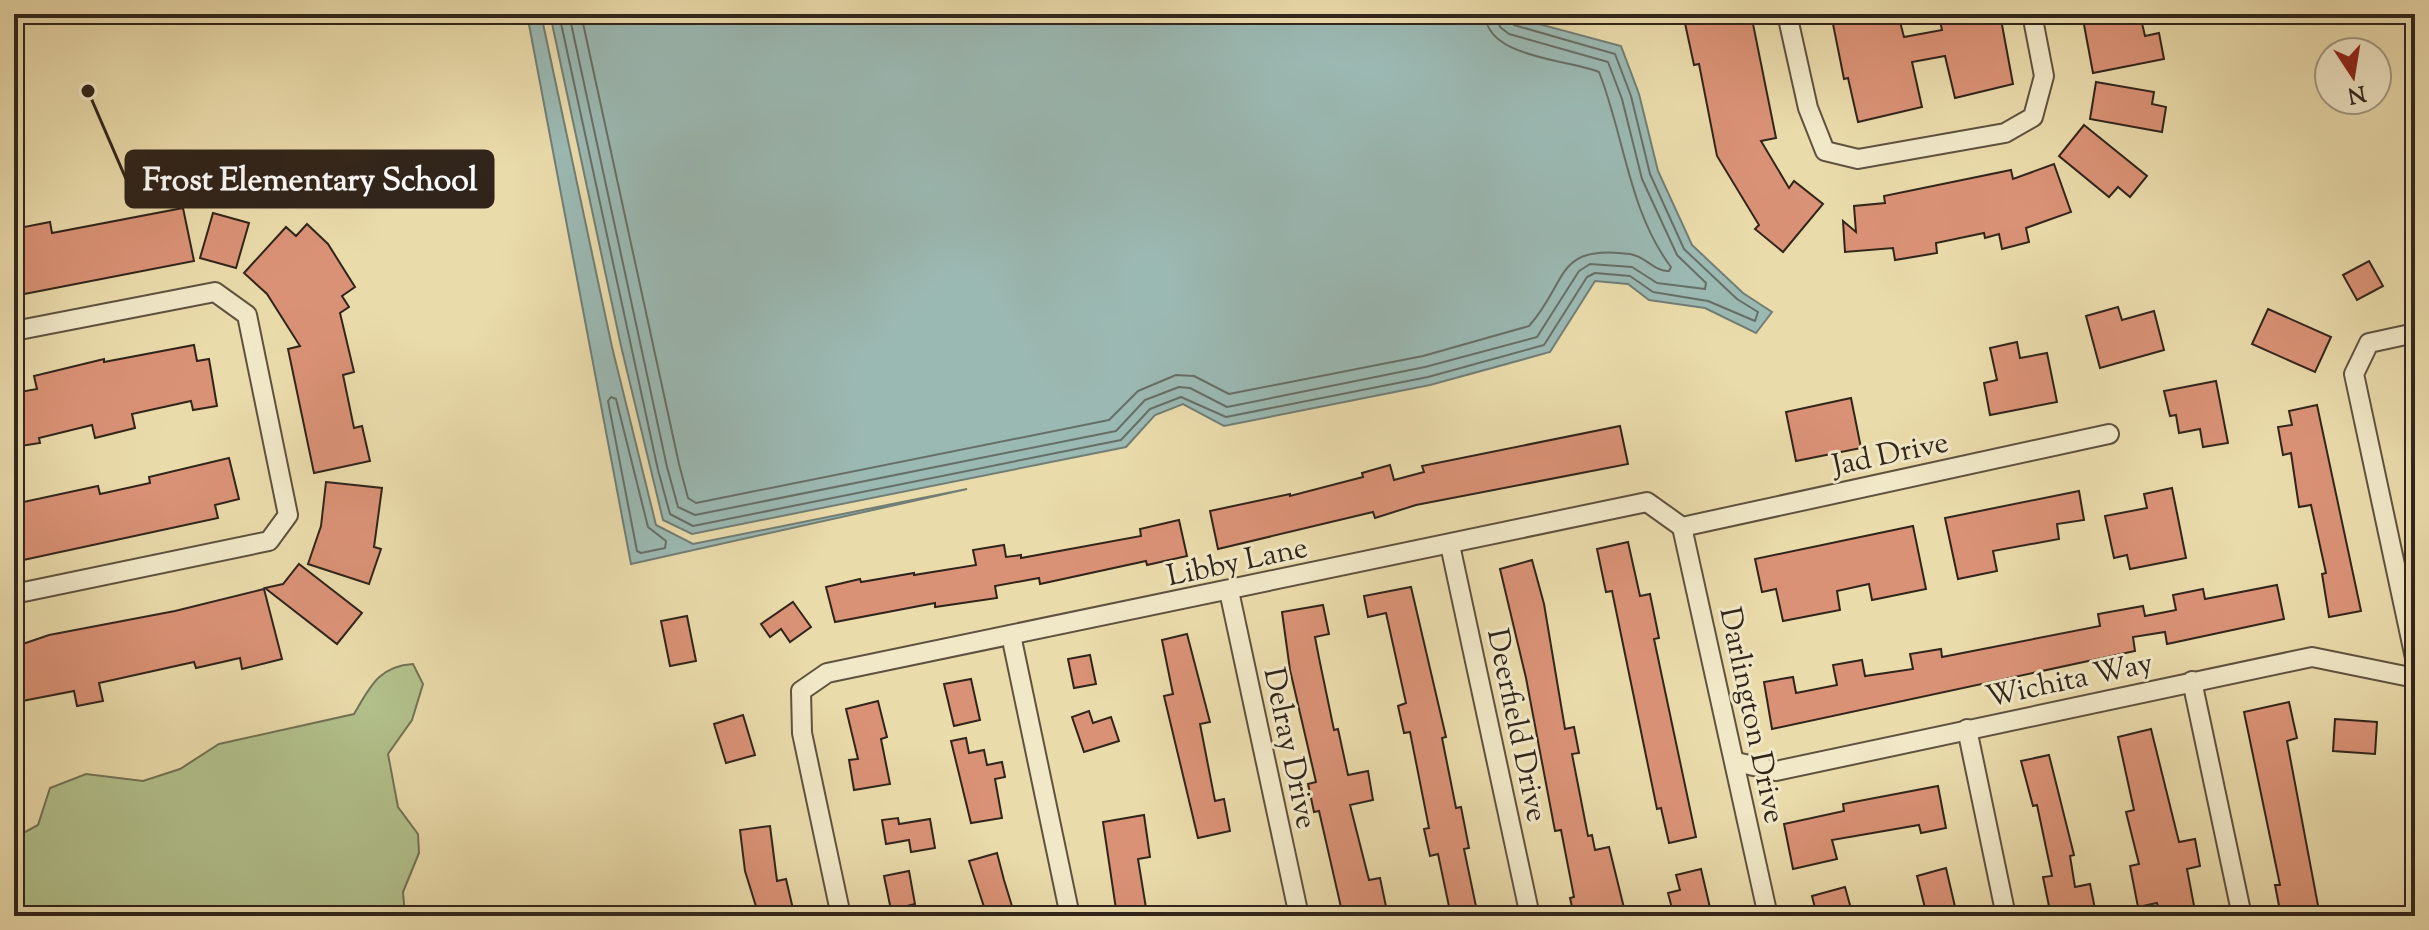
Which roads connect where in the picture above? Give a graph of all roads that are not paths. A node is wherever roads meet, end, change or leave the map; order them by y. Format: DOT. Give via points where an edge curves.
graph roads {
  1 [pos="1787,14"];
  2 [pos="2032,14"];
  3 [pos="14,331"];
  4 [pos="2415,333"];
  5 [pos="2109,434"];
  6 [pos="1682,527"];
  7 [pos="1450,545"];
  8 [pos="1229,591"];
  9 [pos="14,594"];
  10 [pos="1011,635"];
  11 [pos="2415,658"];
  12 [pos="2415,678"];
  13 [pos="2192,681"];
  14 [pos="1967,729"];
  15 [pos="1736,762"];
  16 [pos="841,916"];
  17 [pos="1070,916"];
  18 [pos="1299,916"];
  19 [pos="1530,916"];
  20 [pos="1768,916"];
  21 [pos="2006,916"];
  22 [pos="2242,916"];
  1 -- 2 [label="street" via="1808,108 1825,151 1858,159 2005,133 2033,117 2044,76"];
  3 -- 9 [label="street" via="215,292 247,315 288,515 269,541"];
  4 -- 11 [label="street" via="2369,343 2354,374"];
  5 -- 6 [label="street, Jad Drive"];
  6 -- 7 [label="street, Libby Lane" via="1647,502"];
  6 -- 15 [label="street, Darlington Drive"];
  7 -- 8 [label="street, Libby Lane"];
  7 -- 19 [label="street, Deerfield Drive"];
  8 -- 10 [label="street, Libby Lane"];
  8 -- 18 [label="street, Delray Drive"];
  10 -- 16 [label="street, Libby Lane" via="827,673 801,691 802,733"];
  10 -- 17 [label="street"];
  12 -- 13 [label="street, Wichita Way" via="2312,657"];
  13 -- 14 [label="street, Wichita Way"];
  13 -- 22 [label="street"];
  14 -- 15 [label="street, Wichita Way" via="1776,771"];
  14 -- 21 [label="street"];
  15 -- 20 [label="street, Darlington Drive"];
}
